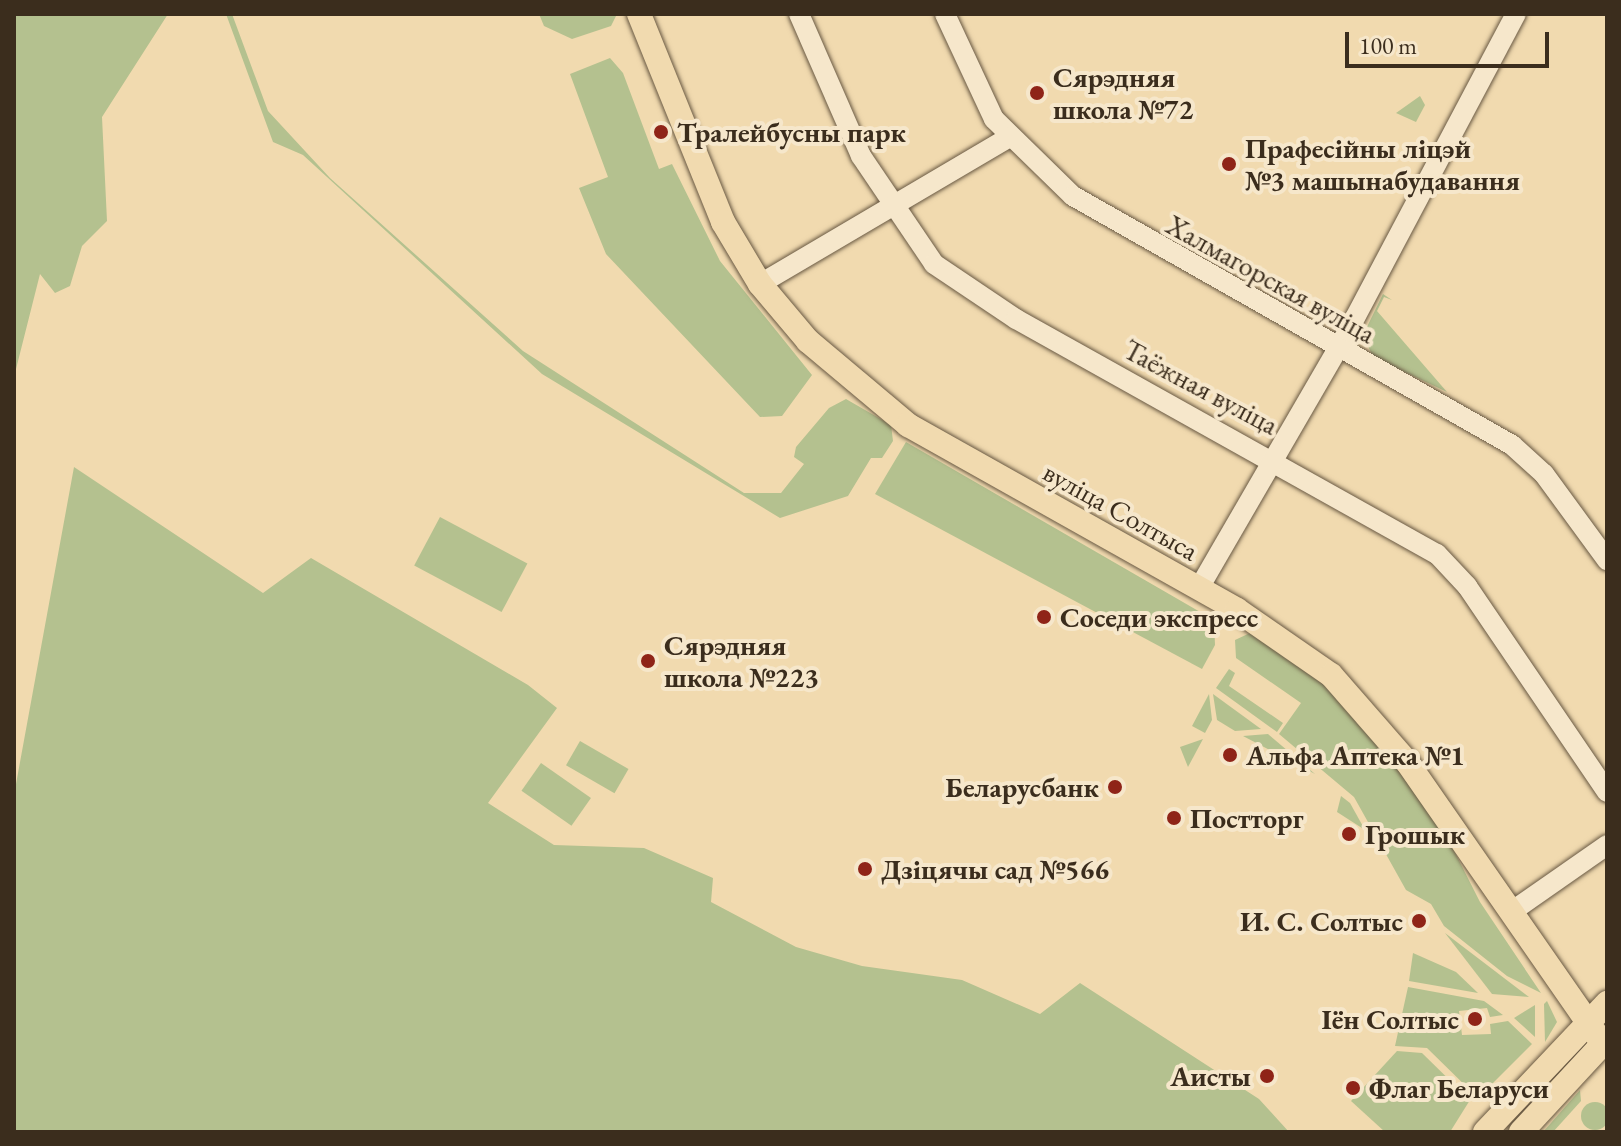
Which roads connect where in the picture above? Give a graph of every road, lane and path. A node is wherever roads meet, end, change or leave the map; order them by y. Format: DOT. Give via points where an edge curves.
graph roads {
  1 [pos="639,14"];
  2 [pos="799,14"];
  3 [pos="945,14"];
  4 [pos="1516,14"];
  5 [pos="1008,138"];
  6 [pos="892,208"];
  7 [pos="760,284"];
  8 [pos="1338,347"];
  9 [pos="1274,457"];
  10 [pos="1607,560"];
  11 [pos="1199,588"];
  12 [pos="1607,792"];
  13 [pos="1607,845"];
  14 [pos="1511,912"];
  15 [pos="1607,1003"];
  16 [pos="1584,1022"];
  17 [pos="1605,1044"];
  18 [pos="1485,1132"];
  19 [pos="1521,1132"];
  1 -- 7 [label="main road, вуліца Солтыса" via="711,198"];
  2 -- 6 [label="street, Таёжная вуліца"];
  3 -- 5 [label="street, Халмагорская вуліца"];
  4 -- 8 [label="street"];
  5 -- 6 [label="street"];
  5 -- 8 [label="street, Халмагорская вуліца" via="1112,224"];
  6 -- 7 [label="street"];
  6 -- 9 [label="street, Таёжная вуліца" via="934,264 1016,319"];
  7 -- 11 [label="main road, вуліца Солтыса" via="808,341 908,425"];
  8 -- 9 [label="street"];
  8 -- 10 [label="street, Халмагорская вуліца" via="1528,457"];
  9 -- 11 [label="street"];
  9 -- 12 [label="street, Таёжная вуліца" via="1437,554 1467,586"];
  11 -- 14 [label="main road, вуліца Солтыса" via="1289,643 1356,698"];
  13 -- 14 [label="street"];
  14 -- 16 [label="main road, вуліца Солтыса"];
  15 -- 16 [label="main road"];
  16 -- 17 [label="main road, вуліца Солтыса"];
  16 -- 18 [label="main road"];
  17 -- 19 [label="main road"];
}
